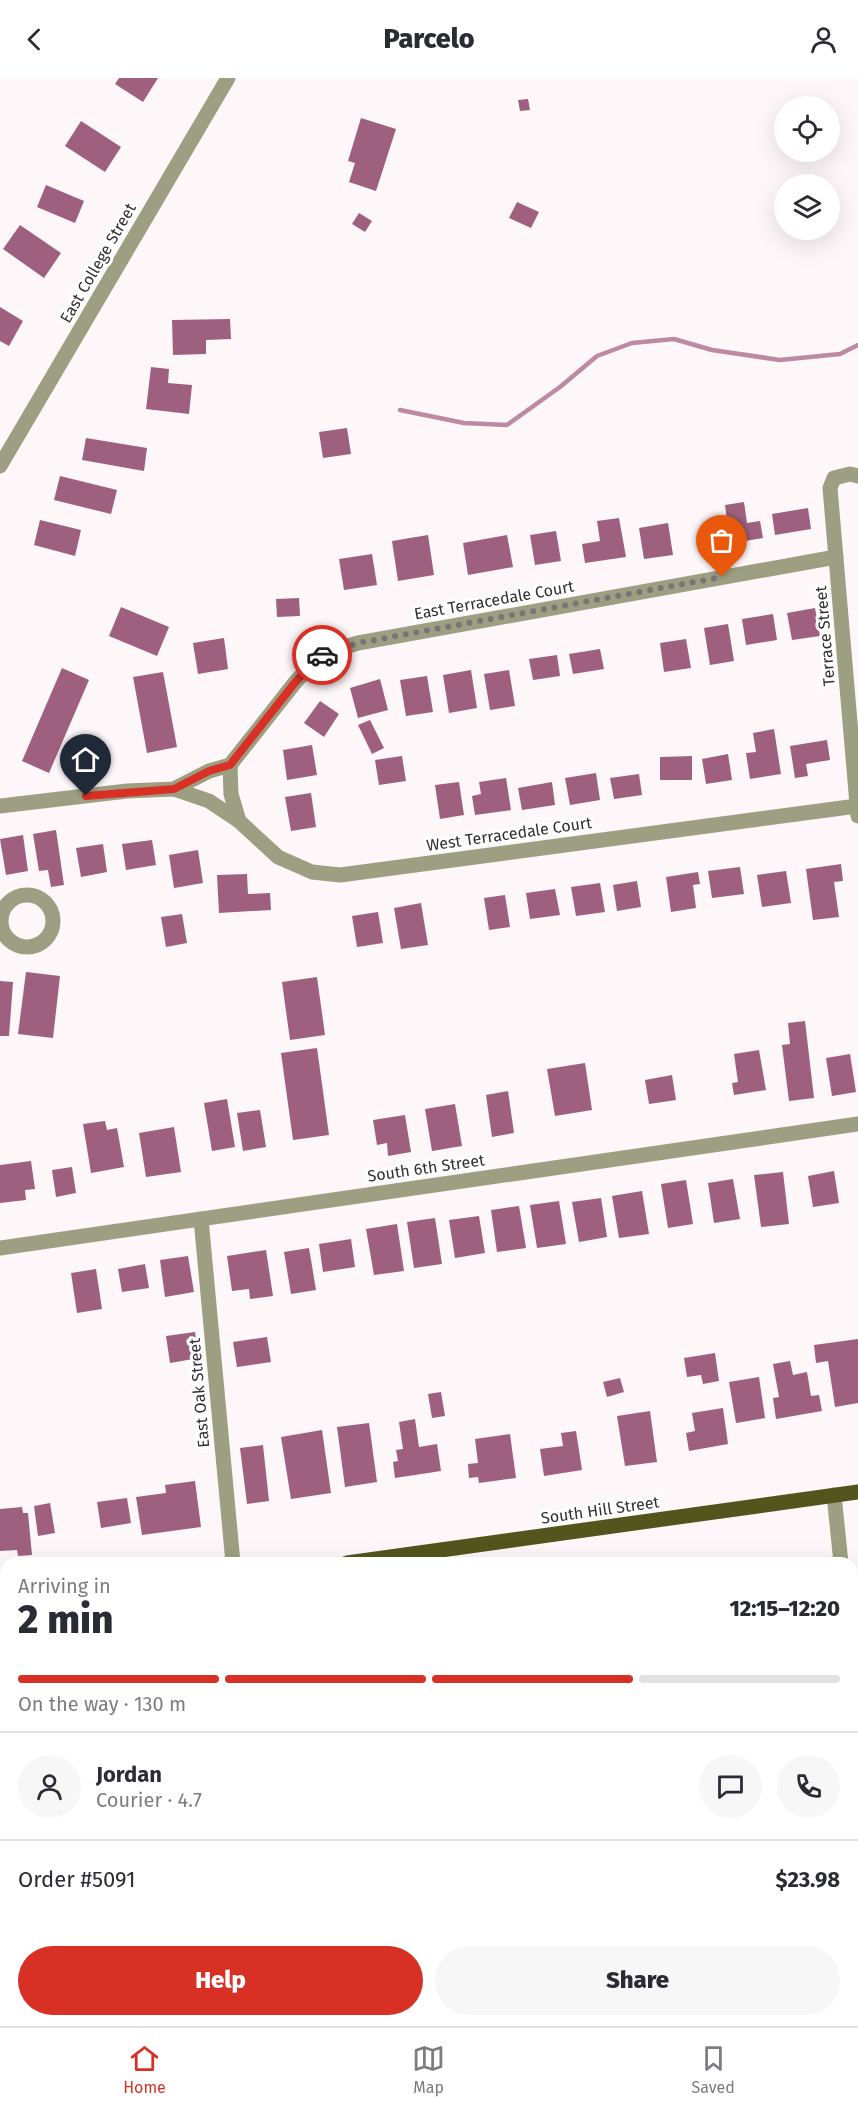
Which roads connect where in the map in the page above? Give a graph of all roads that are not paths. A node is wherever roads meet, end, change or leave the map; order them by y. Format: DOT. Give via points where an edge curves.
graph roads {
  1 [pos="228,78"];
  2 [pos="0,466"];
  3 [pos="858,476"];
  4 [pos="836,557"];
  5 [pos="230,765"];
  6 [pos="174,789"];
  7 [pos="0,806"];
  8 [pos="858,811"];
  9 [pos="240,821"];
  10 [pos="858,1124"];
  11 [pos="201,1219"];
  12 [pos="0,1248"];
  13 [pos="858,1492"];
  14 [pos="834,1495"];
  15 [pos="232,1557"];
  16 [pos="389,1557"];
  17 [pos="840,1557"];
  1 -- 2 [label="street, East College Street"];
  3 -- 4 [label="street, Terrace Street" via="834,478 830,489"];
  4 -- 5 [label="street, East Terracedale Court" via="358,643 323,654 297,680"];
  4 -- 8 [label="street, Terrace Street"];
  5 -- 6 [label="street"];
  5 -- 9 [label="street, West Terracedale Court" via="231,794"];
  6 -- 7 [label="street"];
  6 -- 9 [label="street" via="209,801"];
  8 -- 9 [label="street, West Terracedale Court" via="340,875 312,872 278,857"];
  10 -- 11 [label="street, South 6th Street"];
  11 -- 12 [label="street, South 6th Street"];
  11 -- 15 [label="street, East Oak Street"];
  13 -- 14 [label="main road, South Hill Street"];
  14 -- 16 [label="main road, South Hill Street"];
  14 -- 17 [label="street"];
}
